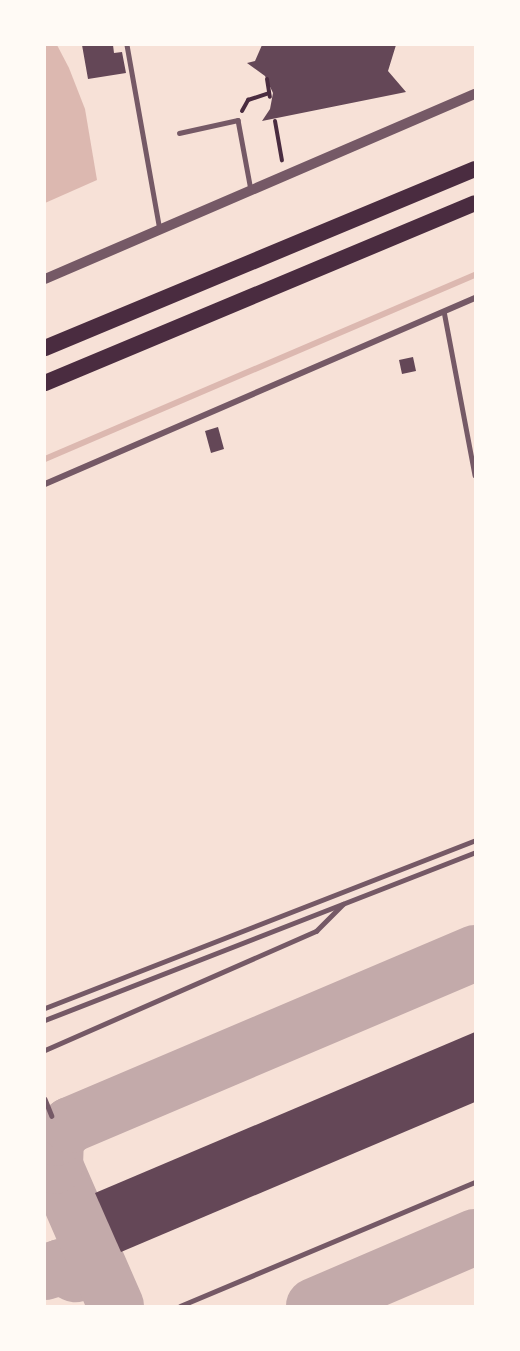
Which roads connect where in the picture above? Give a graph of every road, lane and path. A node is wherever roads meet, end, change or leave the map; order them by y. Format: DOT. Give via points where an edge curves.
graph roads {
  1 [pos="127,45"];
  2 [pos="267,79"];
  3 [pos="475,94"];
  4 [pos="237,120"];
  5 [pos="275,122"];
  6 [pos="179,133"];
  7 [pos="282,160"];
  8 [pos="475,169"];
  9 [pos="251,190"];
  10 [pos="475,203"];
  11 [pos="160,230"];
  12 [pos="45,279"];
  13 [pos="475,298"];
  14 [pos="444,311"];
  15 [pos="45,348"];
  16 [pos="45,383"];
  17 [pos="475,476"];
  18 [pos="45,484"];
  19 [pos="475,840"];
  20 [pos="475,852"];
  21 [pos="345,902"];
  22 [pos="45,1008"];
  23 [pos="45,1020"];
  24 [pos="45,1050"];
  25 [pos="45,1099"];
  26 [pos="52,1116"];
  27 [pos="475,1182"];
  28 [pos="180,1306"];
  1 -- 11 [label="lane"];
  2 -- 4 [label="path" via="270,95 248,100"];
  3 -- 9 [label="street"];
  4 -- 6 [label="lane"];
  4 -- 9 [label="lane"];
  5 -- 7 [label="path"];
  8 -- 15 [label="highway"];
  9 -- 11 [label="street"];
  10 -- 16 [label="highway"];
  11 -- 12 [label="street"];
  13 -- 14 [label="street"];
  14 -- 17 [label="lane"];
  14 -- 18 [label="street"];
  19 -- 22 [label="lane"];
  20 -- 21 [label="lane"];
  21 -- 23 [label="lane"];
  21 -- 24 [label="lane" via="316,931"];
  25 -- 26 [label="lane"];
  27 -- 28 [label="lane"];
}
